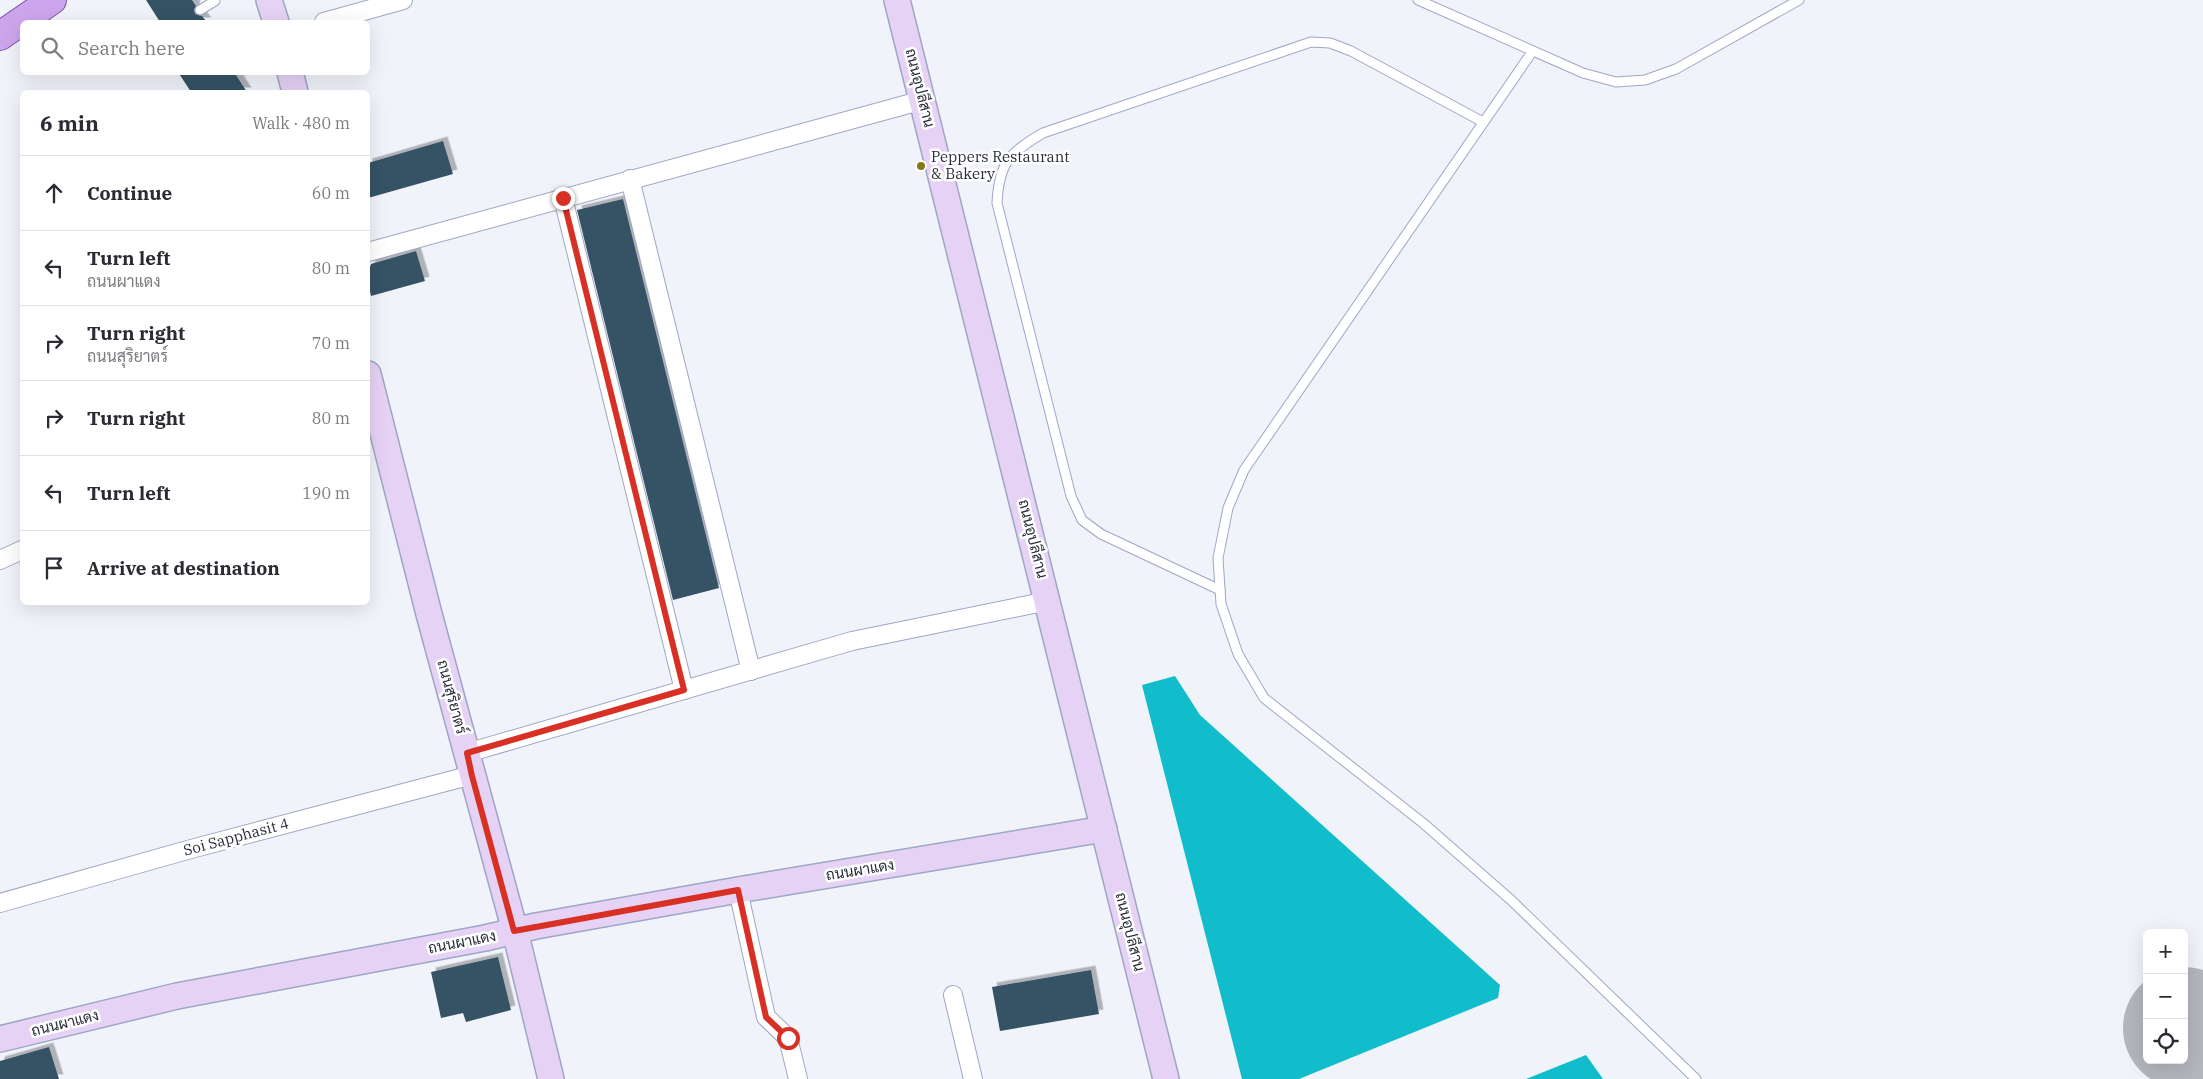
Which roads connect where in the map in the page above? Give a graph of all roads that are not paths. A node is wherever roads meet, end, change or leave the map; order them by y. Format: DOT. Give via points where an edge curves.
graph roads {
  1 [pos="52,0"];
  2 [pos="270,0"];
  3 [pos="403,0"];
  4 [pos="897,0"];
  5 [pos="1418,0"];
  6 [pos="1798,0"];
  7 [pos="215,1"];
  8 [pos="200,10"];
  9 [pos="23,20"];
  10 [pos="275,20"];
  11 [pos="331,20"];
  12 [pos="20,22"];
  13 [pos="0,36"];
  14 [pos="1532,52"];
  15 [pos="291,75"];
  16 [pos="294,90"];
  17 [pos="923,100"];
  18 [pos="1483,122"];
  19 [pos="630,179"];
  20 [pos="563,198"];
  21 [pos="370,251"];
  22 [pos="370,390"];
  23 [pos="372,406"];
  24 [pos="20,551"];
  25 [pos="0,560"];
  26 [pos="1220,590"];
  27 [pos="1048,601"];
  28 [pos="751,671"];
  29 [pos="684,690"];
  30 [pos="470,764"];
  31 [pos="1104,829"];
  32 [pos="738,890"];
  33 [pos="0,903"];
  34 [pos="514,931"];
  35 [pos="953,996"];
  36 [pos="0,1039"];
  37 [pos="551,1079"];
  38 [pos="798,1079"];
  39 [pos="973,1079"];
  40 [pos="1166,1079"];
  41 [pos="1696,1079"];
  1 -- 9 [label="main road"];
  2 -- 10 [label="street"];
  3 -- 11 [label="street"];
  4 -- 17 [label="street, ถนนอุปลีสาน"];
  5 -- 14 [label="lane"];
  6 -- 14 [label="lane" via="1676,69 1644,80 1616,82 1583,73"];
  7 -- 8 [label="lane"];
  12 -- 13 [label="main road"];
  14 -- 18 [label="lane"];
  15 -- 16 [label="street"];
  17 -- 19 [label="street"];
  17 -- 27 [label="street, ถนนอุปลีสาน"];
  18 -- 26 [label="lane" via="1244,470 1228,508 1219,550"];
  18 -- 26 [label="lane" via="1351,51 1330,43 1310,42 1043,133 1024,144 1006,161 998,180 997,203 1071,496 1082,520 1100,534"];
  19 -- 20 [label="street"];
  19 -- 28 [label="street"];
  20 -- 21 [label="street"];
  20 -- 29 [label="street"];
  22 -- 23 [label="street, ถนนสุริยาตร์"];
  23 -- 30 [label="street, ถนนสุริยาตร์"];
  24 -- 25 [label="street"];
  26 -- 41 [label="lane" via="1221,604 1238,654 1264,698 1423,823 1511,900"];
  27 -- 28 [label="street, Soi Sapphasit 4" via="852,641"];
  27 -- 31 [label="street, ถนนอุปลีสาน"];
  28 -- 29 [label="street, Soi Sapphasit 4"];
  29 -- 30 [label="street, Soi Sapphasit 4"];
  30 -- 33 [label="street, Soi Sapphasit 4"];
  30 -- 34 [label="street, ถนนสุริยาตร์"];
  31 -- 32 [label="street, ถนนผาแดง"];
  31 -- 40 [label="street, ถนนอุปลีสาน"];
  32 -- 34 [label="street, ถนนผาแดง"];
  32 -- 38 [label="street" via="766,1017 788,1038"];
  34 -- 36 [label="street, ถนนผาแดง" via="177,996"];
  34 -- 37 [label="street, ถนนสุริยาตร์"];
  35 -- 39 [label="street"];
}
